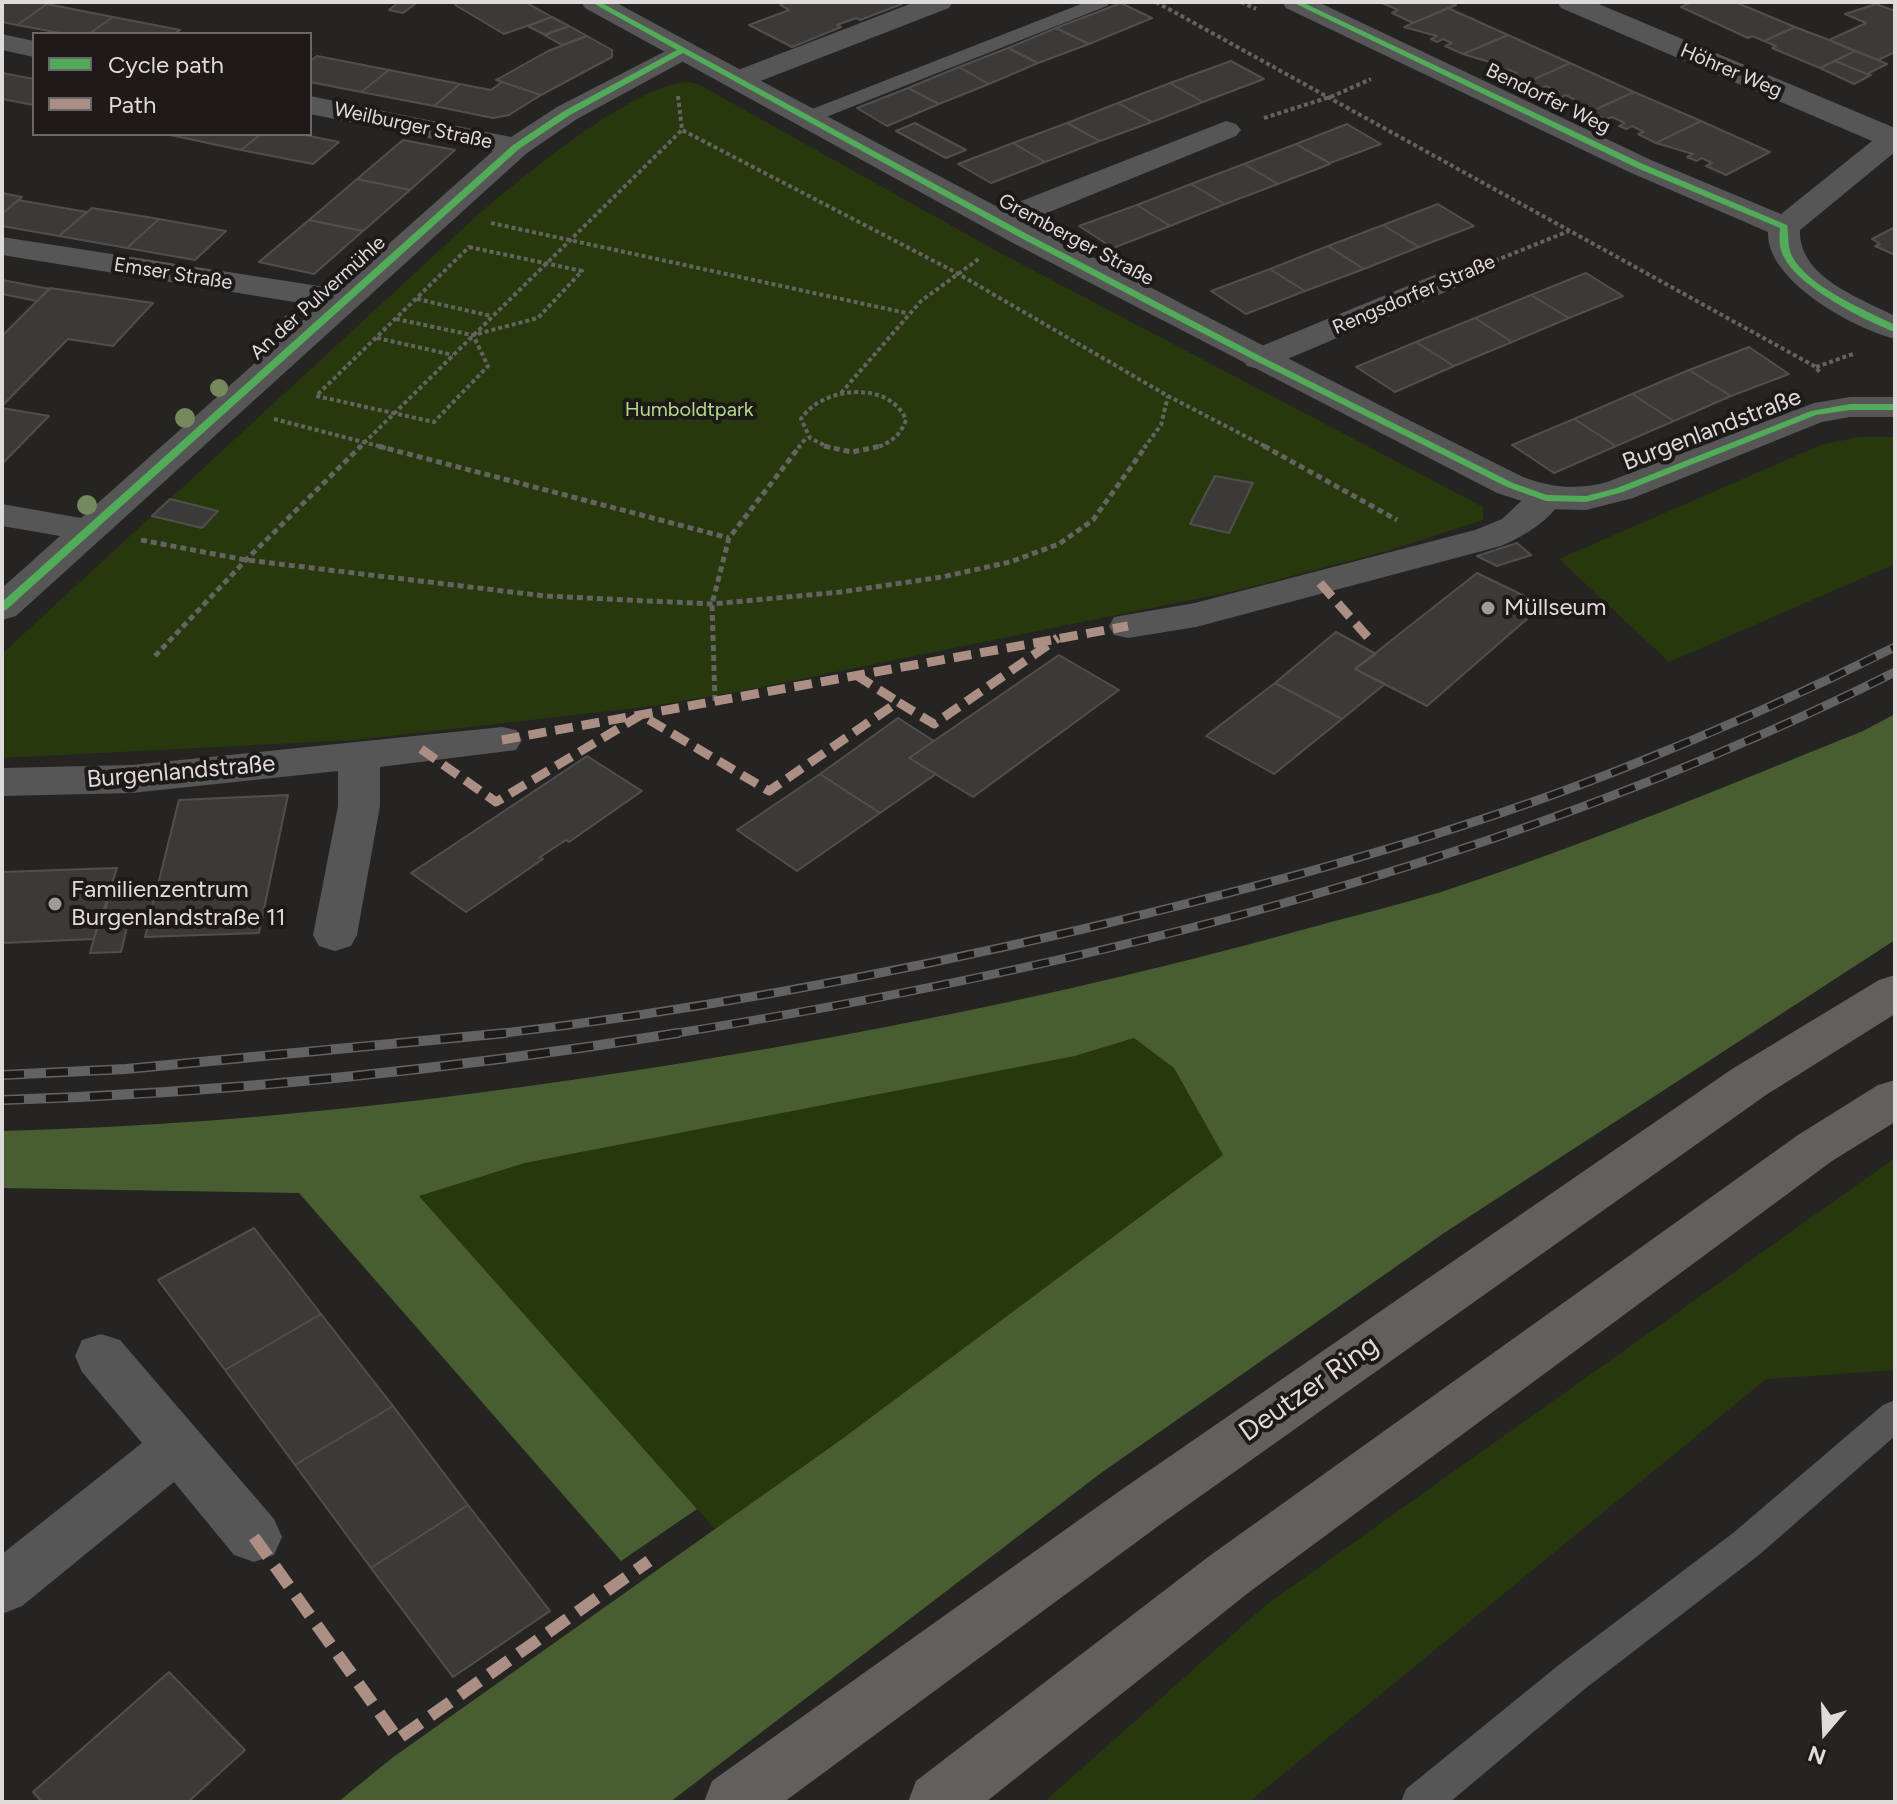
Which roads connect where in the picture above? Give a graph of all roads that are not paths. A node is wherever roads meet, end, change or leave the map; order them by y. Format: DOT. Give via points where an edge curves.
graph roads {
  1 [pos="595,2"];
  2 [pos="939,2"];
  3 [pos="1101,2"];
  4 [pos="1296,2"];
  5 [pos="1571,2"];
  6 [pos="2,42"];
  7 [pos="32,49"];
  8 [pos="683,50"];
  9 [pos="740,79"];
  10 [pos="312,105"];
  11 [pos="809,117"];
  12 [pos="1226,130"];
  13 [pos="1893,138"];
  14 [pos="516,147"];
  15 [pos="1784,227"];
  16 [pos="1011,228"];
  17 [pos="2,246"];
  18 [pos="1444,281"];
  19 [pos="345,300"];
  20 [pos="1895,329"];
  21 [pos="1259,359"];
  22 [pos="1895,407"];
  23 [pos="1546,498"];
  24 [pos="2,515"];
  25 [pos="89,530"];
  26 [pos="2,608"];
  27 [pos="1128,626"];
  28 [pos="502,740"];
  29 [pos="359,756"];
  30 [pos="2,782"];
  31 [pos="335,935"];
  32 [pos="1895,992"];
  33 [pos="1895,1098"];
  34 [pos="101,1356"];
  35 [pos="1895,1415"];
  36 [pos="177,1447"];
  37 [pos="254,1537"];
  38 [pos="2,1588"];
  39 [pos="734,1802"];
  40 [pos="938,1802"];
  41 [pos="1420,1802"];
  1 -- 8 [label="street, Gremberger Straße"];
  2 -- 9 [label="street"];
  3 -- 11 [label="lane"];
  4 -- 15 [label="street, Bendorfer Weg" via="1640,166"];
  5 -- 13 [label="street, Höhrer Weg"];
  6 -- 7 [label="street"];
  8 -- 9 [label="street, Gremberger Straße"];
  8 -- 14 [label="street, An der Pulvermühle"];
  9 -- 11 [label="street, Gremberger Straße"];
  10 -- 14 [label="street, Weilburger Straße"];
  11 -- 16 [label="street, Gremberger Straße"];
  12 -- 16 [label="street"];
  13 -- 15 [label="street"];
  14 -- 19 [label="street, An der Pulvermühle"];
  15 -- 20 [label="street" via="1784,249 1798,272"];
  16 -- 21 [label="street, Gremberger Straße"];
  17 -- 19 [label="street, Emser Straße"];
  18 -- 21 [label="street, Rengsdorfer Straße"];
  19 -- 25 [label="street, An der Pulvermühle"];
  21 -- 23 [label="street, Gremberger Straße"];
  22 -- 23 [label="street, Burgenlandstraße" via="1814,413 1620,490 1586,499"];
  23 -- 27 [label="street" via="1515,527 1433,554 1196,615"];
  24 -- 25 [label="street"];
  25 -- 26 [label="street, An der Pulvermühle"];
  28 -- 29 [label="street, Burgenlandstraße"];
  29 -- 30 [label="street, Burgenlandstraße" via="132,779"];
  29 -- 31 [label="street" via="359,806"];
  32 -- 39 [label="main road, Deutzer Ring" via="1749,1082 1192,1471"];
  33 -- 40 [label="main road" via="1815,1148 1228,1575"];
  34 -- 36 [label="street"];
  35 -- 41 [label="lane" via="1746,1544"];
  36 -- 37 [label="street"];
  36 -- 38 [label="street"];
}
